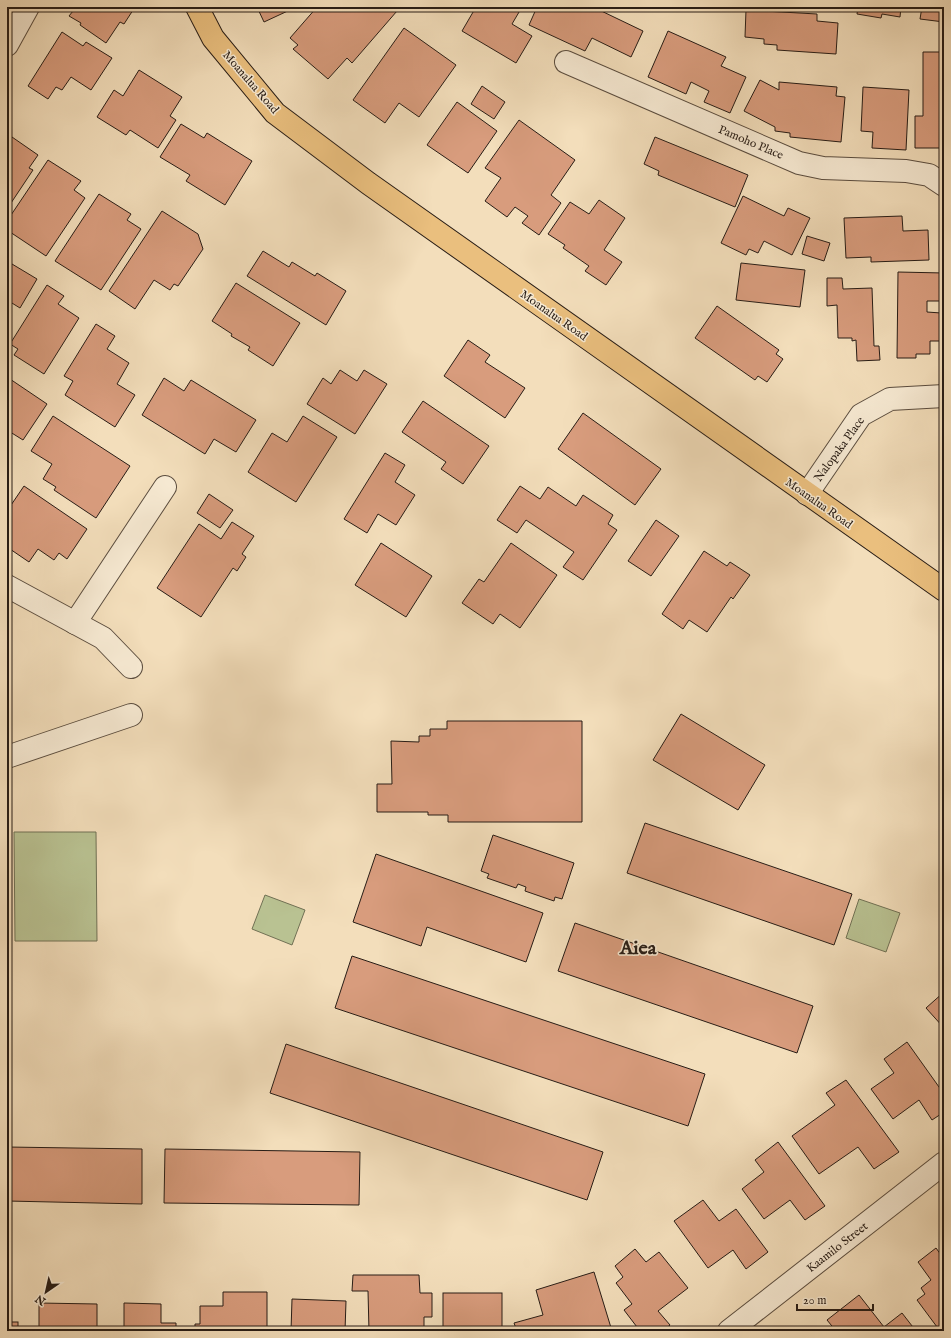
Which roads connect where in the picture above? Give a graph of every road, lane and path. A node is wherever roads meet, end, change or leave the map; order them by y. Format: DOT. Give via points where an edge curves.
graph roads {
  1 [pos="28,7"];
  2 [pos="197,7"];
  3 [pos="7,45"];
  4 [pos="566,62"];
  5 [pos="944,185"];
  6 [pos="944,396"];
  7 [pos="165,487"];
  8 [pos="807,494"];
  9 [pos="7,586"];
  10 [pos="944,590"];
  11 [pos="75,623"];
  12 [pos="131,667"];
  13 [pos="131,715"];
  14 [pos="7,757"];
  15 [pos="944,1163"];
  16 [pos="729,1331"];
  1 -- 3 [label="street"];
  2 -- 8 [label="main road, Moanalua Road" via="213,38 276,113 368,183"];
  4 -- 5 [label="street, Pamoho Place" via="799,163 823,168 906,171 929,175"];
  6 -- 8 [label="street, Nalopaka Place" via="890,399 861,415"];
  7 -- 11 [label="street"];
  8 -- 10 [label="main road, Moanalua Road"];
  9 -- 11 [label="street"];
  11 -- 12 [label="street" via="103,638"];
  13 -- 14 [label="street"];
  15 -- 16 [label="street, Kaamilo Street"];
}
